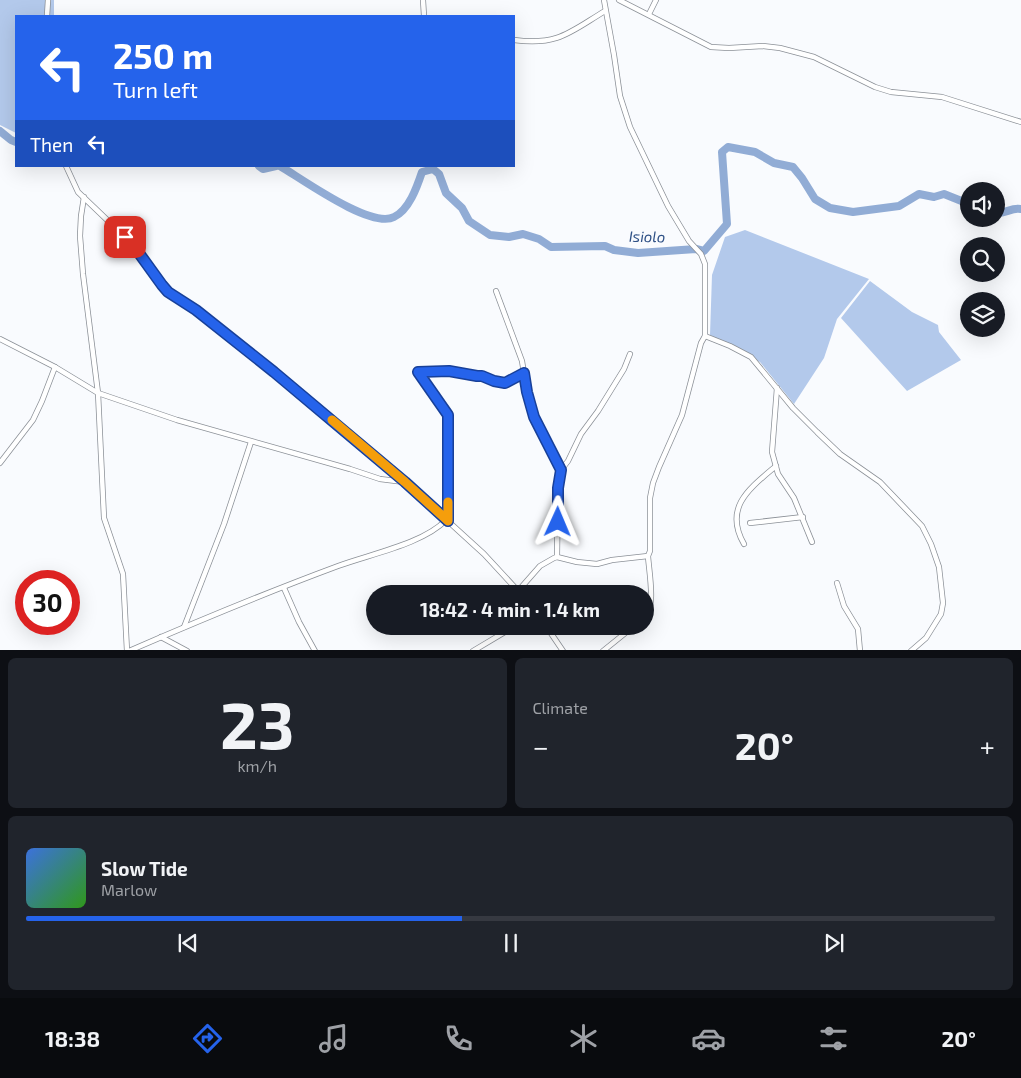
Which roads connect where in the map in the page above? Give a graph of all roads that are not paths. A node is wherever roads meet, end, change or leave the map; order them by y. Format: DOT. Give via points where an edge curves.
graph roads {
  1 [pos="48,0"];
  2 [pos="423,0"];
  3 [pos="604,0"];
  4 [pos="620,0"];
  5 [pos="656,0"];
  6 [pos="605,11"];
  7 [pos="649,14"];
  8 [pos="47,15"];
  9 [pos="424,15"];
  10 [pos="515,40"];
  11 [pos="1021,122"];
  12 [pos="66,167"];
  13 [pos="84,197"];
  14 [pos="496,291"];
  15 [pos="705,336"];
  16 [pos="0,339"];
  17 [pos="630,354"];
  18 [pos="55,367"];
  19 [pos="524,373"];
  20 [pos="777,388"];
  21 [pos="98,393"];
  22 [pos="251,442"];
  23 [pos="0,462"];
  24 [pos="776,466"];
  25 [pos="561,470"];
  26 [pos="405,482"];
  27 [pos="802,518"];
  28 [pos="447,520"];
  29 [pos="750,523"];
  30 [pos="812,542"];
  31 [pos="744,544"];
  32 [pos="648,556"];
  33 [pos="557,557"];
  34 [pos="837,583"];
  35 [pos="513,585"];
  36 [pos="525,585"];
  37 [pos="650,585"];
  38 [pos="284,588"];
  39 [pos="184,627"];
  40 [pos="499,635"];
  41 [pos="552,635"];
  42 [pos="622,635"];
  43 [pos="161,637"];
  44 [pos="128,650"];
  45 [pos="187,650"];
  46 [pos="315,650"];
  47 [pos="473,650"];
  48 [pos="563,650"];
  49 [pos="603,650"];
  50 [pos="860,650"];
  51 [pos="911,650"];
  1 -- 8 [label="street"];
  2 -- 9 [label="street"];
  3 -- 6 [label="street"];
  4 -- 7 [label="street"];
  5 -- 7 [label="street"];
  6 -- 10 [label="street" via="556,39"];
  6 -- 15 [label="street" via="620,96 630,126 668,206 705,264"];
  7 -- 11 [label="street" via="711,47 780,48 814,57 891,92 942,97"];
  12 -- 13 [label="street" via="74,185"];
  13 -- 21 [label="street" via="80,236"];
  13 -- 26 [label="street" via="136,249 168,292 274,372"];
  14 -- 19 [label="street" via="513,333"];
  15 -- 20 [label="street" via="751,357"];
  15 -- 32 [label="street" via="682,415 653,483"];
  16 -- 18 [label="street"];
  17 -- 25 [label="street" via="621,375"];
  18 -- 21 [label="street"];
  18 -- 23 [label="street" via="33,420"];
  19 -- 25 [label="street" via="534,417"];
  19 -- 28 [label="street" via="505,383 449,371 418,372 448,415"];
  20 -- 24 [label="street" via="772,452"];
  20 -- 51 [label="street" via="836,450 880,482 926,533 939,567 942,608 926,638"];
  21 -- 22 [label="street"];
  21 -- 44 [label="street" via="104,518 122,574"];
  22 -- 26 [label="street" via="380,480"];
  22 -- 39 [label="street" via="224,524"];
  24 -- 27 [label="street"];
  24 -- 31 [label="street" via="751,486 740,501 736,516 738,534"];
  25 -- 33 [label="street"];
  26 -- 28 [label="street"];
  27 -- 29 [label="street"];
  27 -- 30 [label="street"];
  28 -- 35 [label="street"];
  28 -- 38 [label="street" via="438,529"];
  32 -- 33 [label="street" via="597,564"];
  32 -- 37 [label="street"];
  33 -- 36 [label="street" via="540,566"];
  34 -- 50 [label="street" via="844,606 858,629"];
  38 -- 39 [label="street"];
  38 -- 46 [label="street"];
  39 -- 43 [label="street"];
  40 -- 47 [label="street"];
  41 -- 48 [label="street"];
  42 -- 49 [label="street"];
  43 -- 44 [label="street"];
  43 -- 45 [label="street"];
}
